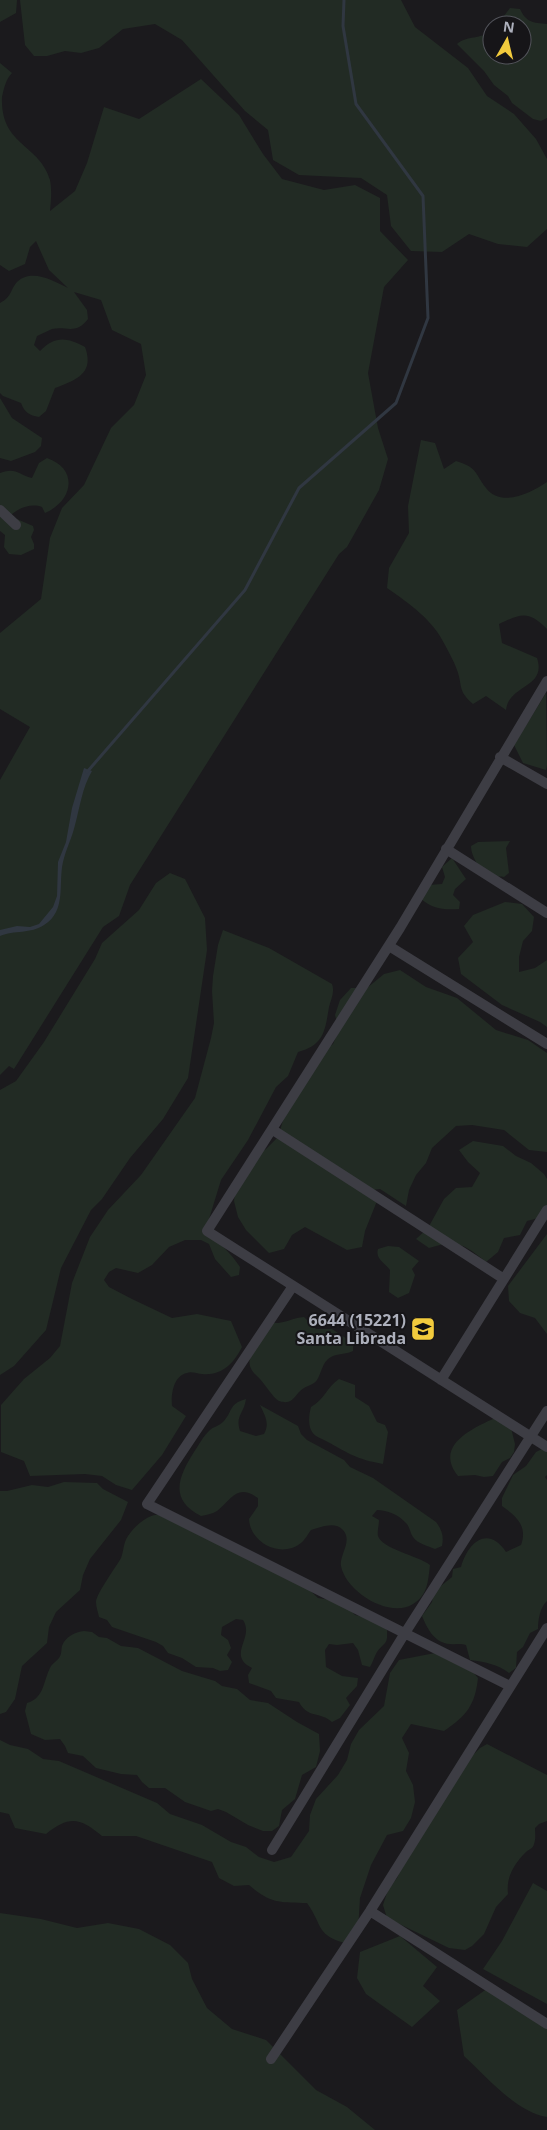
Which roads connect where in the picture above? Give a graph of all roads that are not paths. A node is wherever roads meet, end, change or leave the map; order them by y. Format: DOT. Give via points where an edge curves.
graph roads {
  1 [pos="0,510"];
  2 [pos="16,525"];
  3 [pos="547,681"];
  4 [pos="500,756"];
  5 [pos="547,784"];
  6 [pos="446,849"];
  7 [pos="547,913"];
  8 [pos="389,946"];
  9 [pos="547,1044"];
  10 [pos="273,1130"];
  11 [pos="547,1210"];
  12 [pos="504,1279"];
  13 [pos="293,1286"];
  14 [pos="441,1380"];
  15 [pos="547,1411"];
  16 [pos="531,1437"];
  17 [pos="547,1448"];
  18 [pos="547,1628"];
  19 [pos="405,1633"];
  20 [pos="510,1686"];
  21 [pos="272,1850"];
  22 [pos="370,1911"];
  23 [pos="547,2024"];
  24 [pos="272,2059"];
  1 -- 2 [label="street"];
  3 -- 4 [label="street"];
  4 -- 5 [label="street"];
  4 -- 6 [label="street"];
  6 -- 7 [label="street"];
  6 -- 8 [label="street"];
  8 -- 9 [label="street"];
  8 -- 10 [label="street"];
  10 -- 12 [label="street"];
  10 -- 13 [label="street" via="207,1231"];
  11 -- 12 [label="street"];
  12 -- 14 [label="street"];
  13 -- 14 [label="street"];
  13 -- 19 [label="street" via="146,1504"];
  14 -- 16 [label="street"];
  15 -- 16 [label="street"];
  16 -- 17 [label="street"];
  16 -- 19 [label="street"];
  18 -- 20 [label="street"];
  19 -- 20 [label="street"];
  19 -- 21 [label="street"];
  20 -- 22 [label="street"];
  22 -- 23 [label="street"];
  22 -- 24 [label="street"];
}
